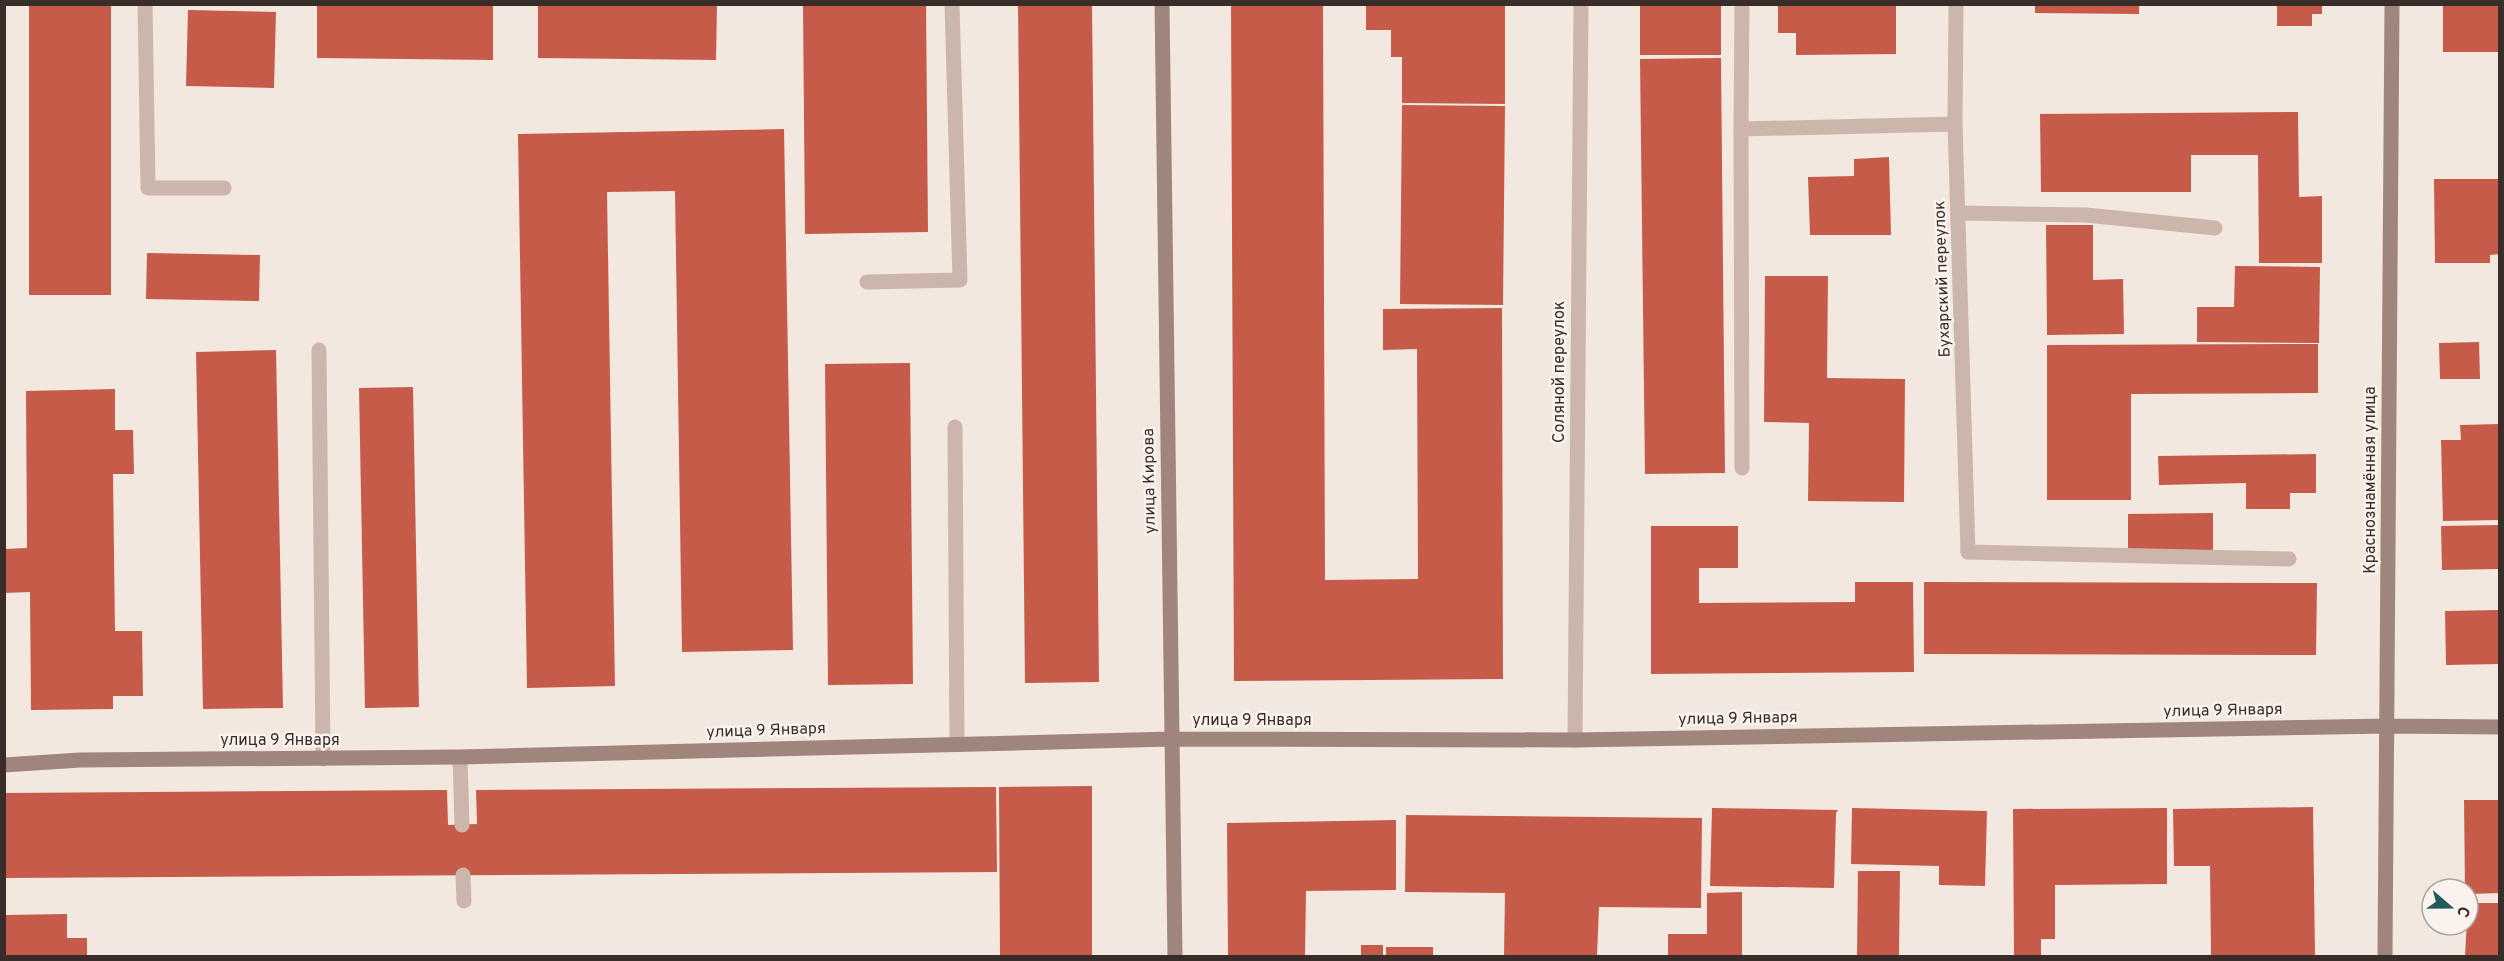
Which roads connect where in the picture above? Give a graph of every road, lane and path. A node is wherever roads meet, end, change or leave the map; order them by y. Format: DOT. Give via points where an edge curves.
graph roads {
  1 [pos="145,4"];
  2 [pos="952,4"];
  3 [pos="1162,4"];
  4 [pos="1581,4"];
  5 [pos="1742,4"];
  6 [pos="1956,4"];
  7 [pos="2392,4"];
  8 [pos="1955,124"];
  9 [pos="1741,129"];
  10 [pos="224,188"];
  11 [pos="1960,213"];
  12 [pos="2215,228"];
  13 [pos="867,282"];
  14 [pos="319,350"];
  15 [pos="955,427"];
  16 [pos="1742,468"];
  17 [pos="2289,559"];
  18 [pos="2388,726"];
  19 [pos="2499,727"];
  20 [pos="1172,739"];
  21 [pos="1575,740"];
  22 [pos="957,744"];
  23 [pos="460,757"];
  24 [pos="323,759"];
  25 [pos="4,765"];
  26 [pos="462,825"];
  27 [pos="463,875"];
  28 [pos="464,901"];
  29 [pos="1175,957"];
  30 [pos="2385,957"];
  1 -- 10 [label="street" via="148,188"];
  2 -- 13 [label="street" via="960,280"];
  3 -- 20 [label="main road, улица Кирова"];
  4 -- 21 [label="street, Соляной переулок"];
  5 -- 9 [label="street"];
  6 -- 8 [label="street, Бухарский переулок"];
  7 -- 18 [label="main road, Краснознамённая улица"];
  8 -- 9 [label="street"];
  8 -- 11 [label="street, Бухарский переулок"];
  9 -- 16 [label="street"];
  11 -- 12 [label="street" via="2086,215"];
  11 -- 17 [label="street, Бухарский переулок" via="1968,552"];
  14 -- 24 [label="street"];
  15 -- 22 [label="street"];
  18 -- 19 [label="main road, улица 9 Января"];
  18 -- 21 [label="main road, улица 9 Января"];
  18 -- 30 [label="main road, Краснознамённая улица"];
  20 -- 21 [label="main road, улица 9 Января"];
  20 -- 22 [label="main road, улица 9 Января"];
  20 -- 29 [label="main road, улица Кирова"];
  22 -- 23 [label="main road, улица 9 Января"];
  23 -- 24 [label="main road, улица 9 Января"];
  23 -- 26 [label="street"];
  24 -- 25 [label="main road, улица 9 Января" via="80,760"];
  27 -- 28 [label="street"];
}
